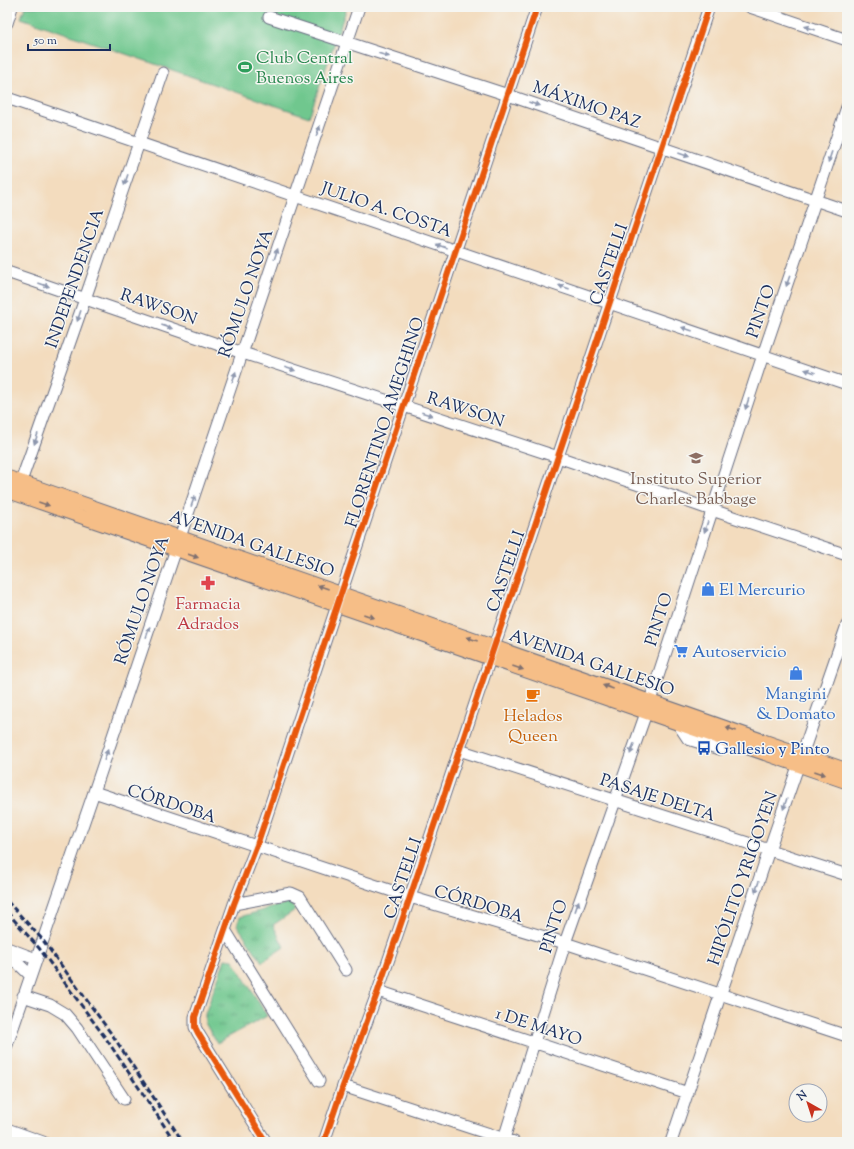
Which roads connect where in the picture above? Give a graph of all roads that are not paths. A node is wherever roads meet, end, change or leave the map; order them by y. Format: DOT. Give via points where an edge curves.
graph roads {
  1 [pos="12,7"];
  2 [pos="359,7"];
  3 [pos="538,7"];
  4 [pos="709,7"];
  5 [pos="750,7"];
  6 [pos="269,17"];
  7 [pos="7,23"];
  8 [pos="847,40"];
  9 [pos="347,43"];
  10 [pos="163,73"];
  11 [pos="508,95"];
  12 [pos="7,98"];
  13 [pos="847,107"];
  14 [pos="139,143"];
  15 [pos="662,148"];
  16 [pos="296,196"];
  17 [pos="815,200"];
  18 [pos="847,211"];
  19 [pos="456,251"];
  20 [pos="7,272"];
  21 [pos="85,299"];
  22 [pos="610,303"];
  23 [pos="243,353"];
  24 [pos="763,355"];
  25 [pos="847,384"];
  26 [pos="404,406"];
  27 [pos="558,456"];
  28 [pos="7,477"];
  29 [pos="15,489"];
  30 [pos="712,510"];
  31 [pos="178,544"];
  32 [pos="847,555"];
  33 [pos="339,600"];
  34 [pos="847,625"];
  35 [pos="492,653"];
  36 [pos="647,707"];
  37 [pos="460,750"];
  38 [pos="801,760"];
  39 [pos="847,770"];
  40 [pos="847,782"];
  41 [pos="94,792"];
  42 [pos="614,800"];
  43 [pos="257,845"];
  44 [pos="769,850"];
  45 [pos="847,875"];
  46 [pos="410,897"];
  47 [pos="234,904"];
  48 [pos="225,930"];
  49 [pos="565,943"];
  50 [pos="7,948"];
  51 [pos="7,953"];
  52 [pos="36,958"];
  53 [pos="346,970"];
  54 [pos="30,974"];
  55 [pos="378,991"];
  56 [pos="720,994"];
  57 [pos="23,996"];
  58 [pos="847,1036"];
  59 [pos="8,1040"];
  60 [pos="534,1042"];
  61 [pos="319,1082"];
  62 [pos="343,1086"];
  63 [pos="688,1093"];
  64 [pos="124,1099"];
  65 [pos="7,1129"];
  66 [pos="507,1141"];
  67 [pos="42,1142"];
  68 [pos="266,1142"];
  69 [pos="324,1142"];
  70 [pos="671,1142"];
  1 -- 7 [label="street"];
  2 -- 9 [label="street, RÓMULO NOYA"];
  3 -- 11 [label="street, FLORENTINO AMEGHINO"];
  4 -- 15 [label="street, CASTELLI"];
  8 -- 5 [label="street, one-way"];
  6 -- 9 [label="street, MÁXIMO PAZ"];
  9 -- 11 [label="street, MÁXIMO PAZ, one-way"];
  16 -- 9 [label="street, RÓMULO NOYA, one-way"];
  10 -- 14 [label="street, INDEPENDENCIA"];
  11 -- 15 [label="street, MÁXIMO PAZ, one-way"];
  11 -- 19 [label="street, FLORENTINO AMEGHINO"];
  12 -- 14 [label="street, JULIO A. COSTA"];
  13 -- 17 [label="street, PINTO, one-way"];
  14 -- 16 [label="street, JULIO A. COSTA"];
  14 -- 21 [label="street, INDEPENDENCIA, one-way"];
  15 -- 17 [label="street, MÁXIMO PAZ, one-way"];
  15 -- 22 [label="street, CASTELLI"];
  19 -- 16 [label="street, JULIO A. COSTA, one-way"];
  23 -- 16 [label="street, RÓMULO NOYA, one-way"];
  17 -- 18 [label="street, MÁXIMO PAZ"];
  17 -- 24 [label="street, PINTO, one-way"];
  22 -- 19 [label="street, JULIO A. COSTA, one-way"];
  19 -- 26 [label="street, FLORENTINO AMEGHINO"];
  20 -- 21 [label="street, RAWSON, one-way"];
  21 -- 23 [label="street, RAWSON, one-way"];
  21 -- 29 [label="street, INDEPENDENCIA, one-way"];
  24 -- 22 [label="street, JULIO A. COSTA, one-way"];
  22 -- 27 [label="street, CASTELLI"];
  23 -- 26 [label="street, RAWSON, one-way"];
  31 -- 23 [label="street, RÓMULO NOYA, one-way"];
  25 -- 24 [label="street, JULIO A. COSTA, one-way"];
  24 -- 30 [label="street, PINTO, one-way"];
  26 -- 27 [label="street, RAWSON, one-way"];
  26 -- 33 [label="street, FLORENTINO AMEGHINO"];
  27 -- 30 [label="street, RAWSON"];
  27 -- 35 [label="street, CASTELLI"];
  28 -- 29 [label="main road, AVENIDA GALLESIO"];
  29 -- 31 [label="main road, AVENIDA GALLESIO"];
  30 -- 32 [label="street, RAWSON"];
  30 -- 36 [label="street, PINTO, one-way"];
  31 -- 33 [label="main road, AVENIDA GALLESIO"];
  41 -- 31 [label="street, RÓMULO NOYA, one-way"];
  33 -- 35 [label="main road, AVENIDA GALLESIO"];
  33 -- 43 [label="street, FLORENTINO AMEGHINO"];
  34 -- 38 [label="street, HIPÓLITO YRIGOYEN"];
  35 -- 36 [label="main road, AVENIDA GALLESIO"];
  35 -- 37 [label="street, CASTELLI"];
  38 -- 36 [label="main road, AVENIDA GALLESIO, one-way"];
  36 -- 38 [label="main road, AVENIDA GALLESIO" via="678,724 730,742"];
  36 -- 42 [label="street, PINTO, one-way"];
  37 -- 42 [label="street, PASAJE DELTA"];
  37 -- 46 [label="street, CASTELLI"];
  38 -- 39 [label="main road, AVENIDA GALLESIO"];
  38 -- 40 [label="main road, AVENIDA GALLESIO, one-way"];
  38 -- 44 [label="street, HIPÓLITO YRIGOYEN, one-way"];
  41 -- 43 [label="street, CÓRDOBA"];
  41 -- 52 [label="street, RÓMULO NOYA"];
  42 -- 44 [label="street, PASAJE DELTA"];
  49 -- 42 [label="street, PINTO, one-way"];
  43 -- 46 [label="street, CÓRDOBA"];
  43 -- 47 [label="street, FLORENTINO AMEGHINO"];
  44 -- 45 [label="street, PASAJE DELTA"];
  44 -- 56 [label="street, HIPÓLITO YRIGOYEN, one-way"];
  46 -- 49 [label="street, CÓRDOBA"];
  46 -- 55 [label="street, CASTELLI"];
  47 -- 48 [label="street, FLORENTINO AMEGHINO"];
  47 -- 53 [label="street" via="291,893 300,897"];
  48 -- 61 [label="street"];
  48 -- 68 [label="street, FLORENTINO AMEGHINO" via="194,1017 195,1027"];
  49 -- 56 [label="street, CÓRDOBA"];
  49 -- 60 [label="street, PINTO"];
  50 -- 52 [label="street"];
  51 -- 54 [label="street"];
  52 -- 54 [label="street, RÓMULO NOYA"];
  54 -- 57 [label="street, RÓMULO NOYA"];
  55 -- 60 [label="street, 1 DE MAYO"];
  55 -- 62 [label="street, CASTELLI"];
  56 -- 58 [label="street, CÓRDOBA"];
  56 -- 63 [label="street, HIPÓLITO YRIGOYEN"];
  57 -- 59 [label="street, RÓMULO NOYA"];
  57 -- 64 [label="street" via="50,1005 65,1014"];
  60 -- 63 [label="street, 1 DE MAYO"];
  60 -- 66 [label="street, PINTO"];
  62 -- 66 [label="street"];
  62 -- 69 [label="street, CASTELLI"];
  63 -- 70 [label="street, HIPÓLITO YRIGOYEN"];
  65 -- 67 [label="street"];
}
